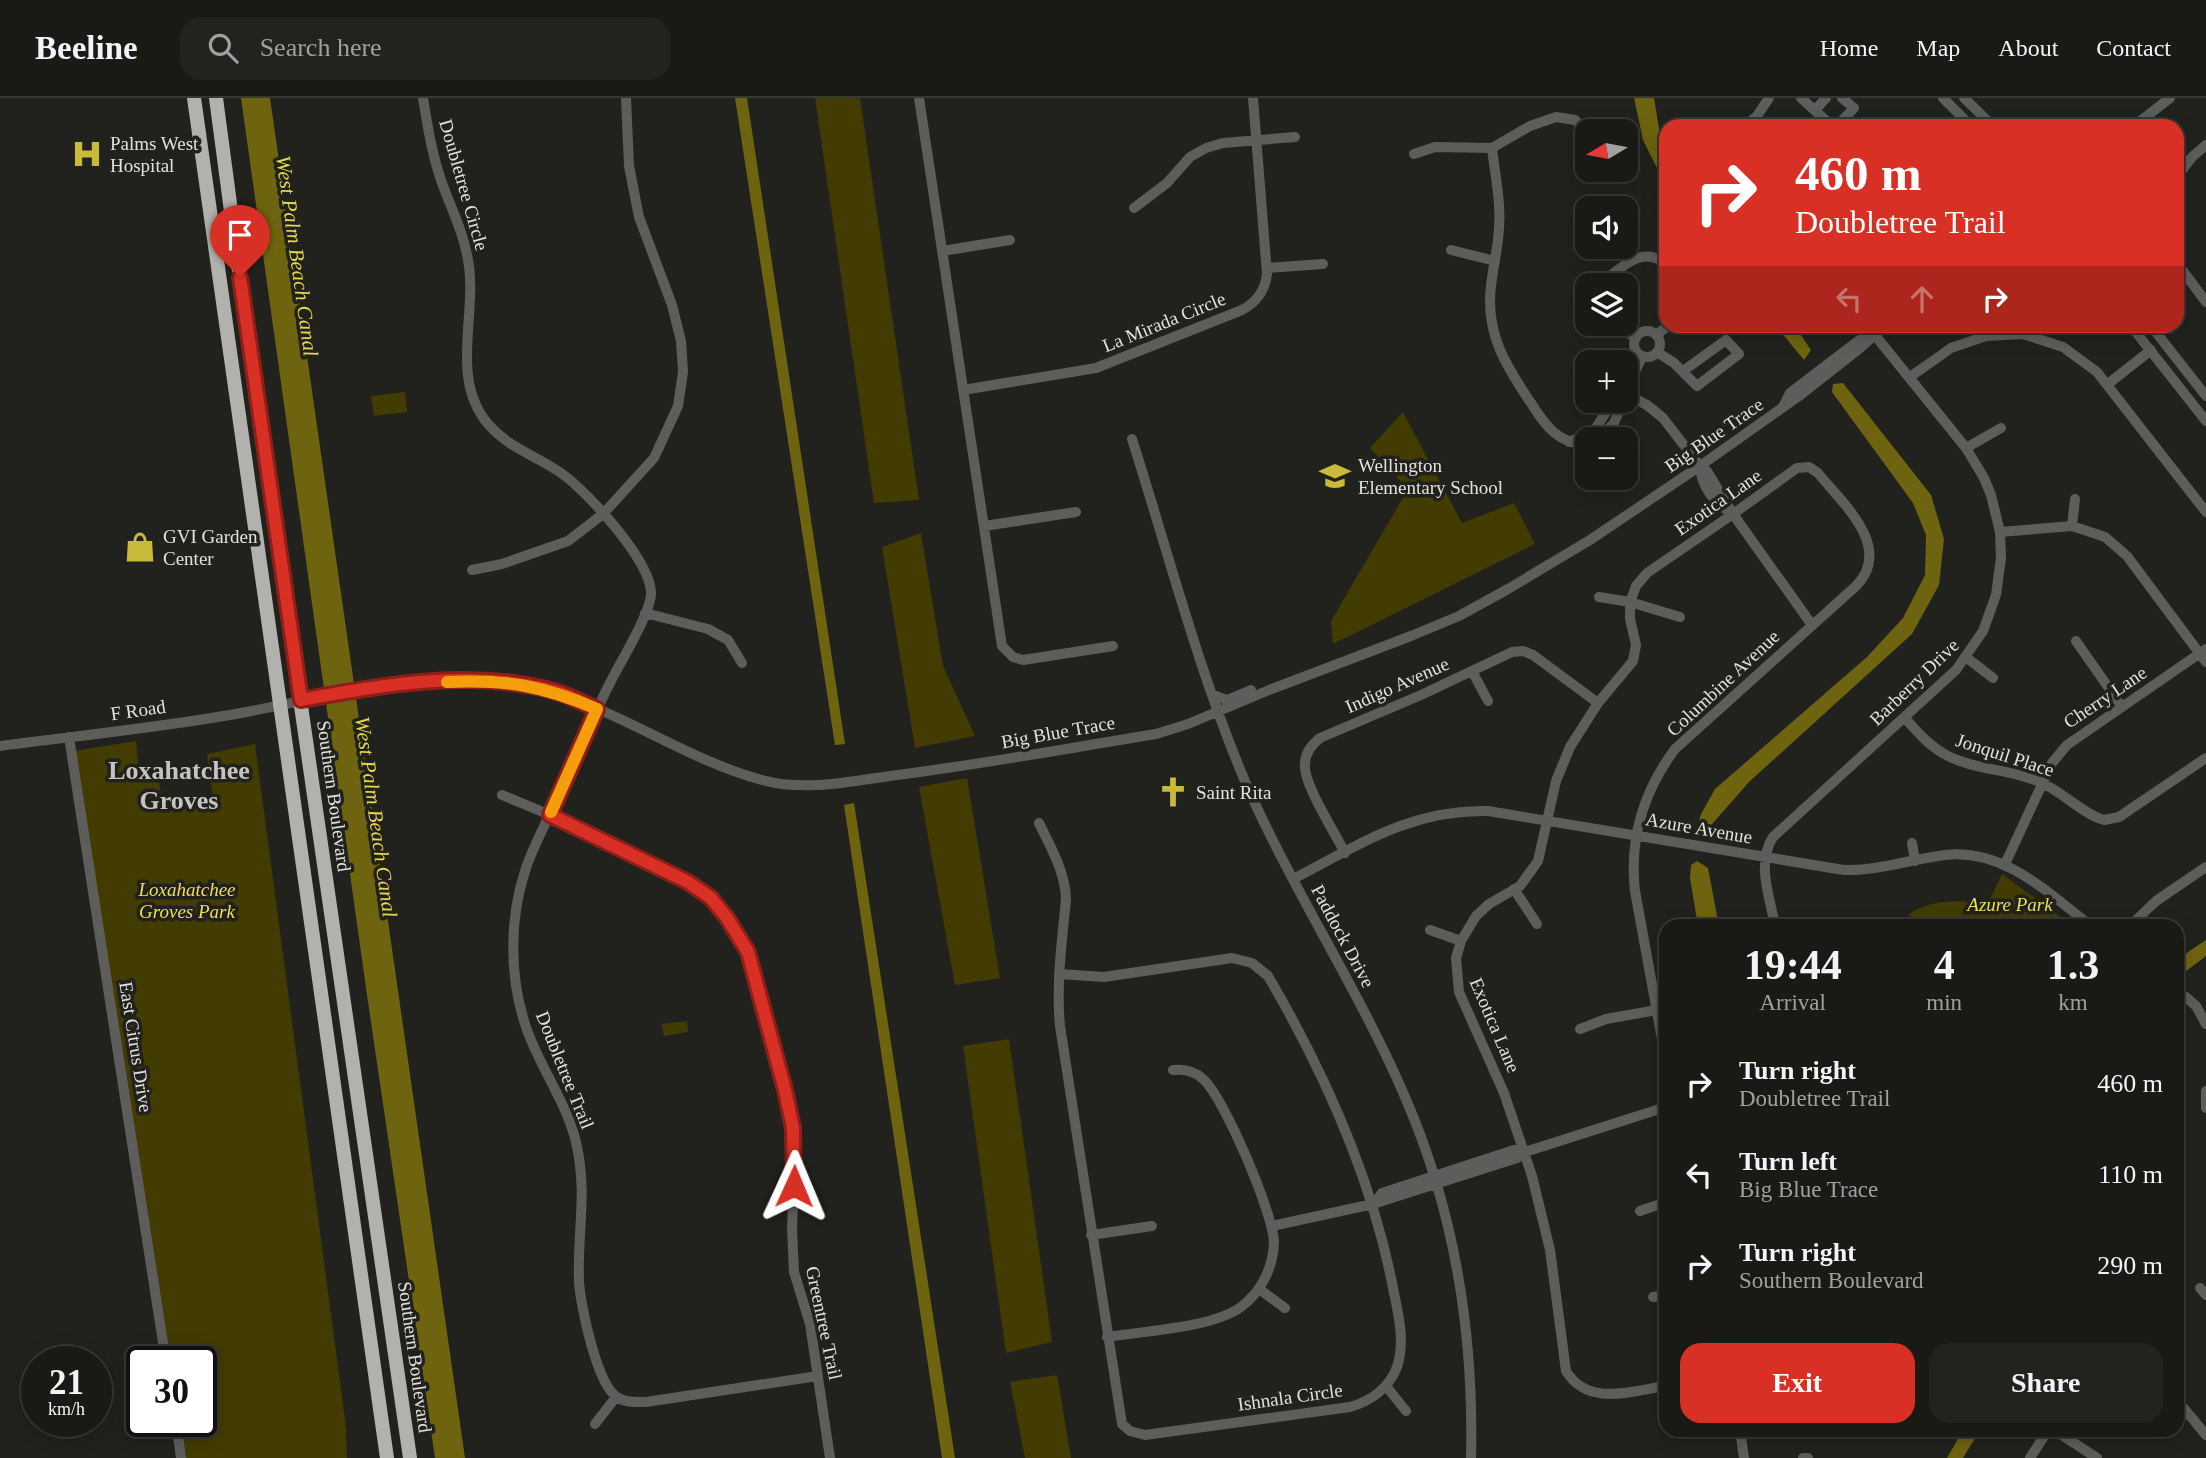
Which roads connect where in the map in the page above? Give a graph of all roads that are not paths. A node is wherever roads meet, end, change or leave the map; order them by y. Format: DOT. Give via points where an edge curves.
graph roads {
  1 [pos="194,98"];
  2 [pos="216,98"];
  3 [pos="423,98"];
  4 [pos="626,98"];
  5 [pos="919,98"];
  6 [pos="1253,98"];
  7 [pos="1769,98"];
  8 [pos="1801,98"];
  9 [pos="1826,98"];
  10 [pos="1842,98"];
  11 [pos="1943,98"];
  12 [pos="1964,98"];
  13 [pos="2170,98"];
  14 [pos="1815,110"];
  15 [pos="1753,119"];
  16 [pos="1825,119"];
  17 [pos="1844,119"];
  18 [pos="1964,119"];
  19 [pos="1986,119"];
  20 [pos="2143,119"];
  21 [pos="1575,120"];
  22 [pos="1295,137"];
  23 [pos="1256,141"];
  24 [pos="2206,145"];
  25 [pos="1492,148"];
  26 [pos="1414,154"];
  27 [pos="2184,167"];
  28 [pos="1134,208"];
  29 [pos="1010,240"];
  30 [pos="1451,250"];
  31 [pos="942,251"];
  32 [pos="1659,260"];
  33 [pos="1495,261"];
  34 [pos="1323,264"];
  35 [pos="1267,268"];
  36 [pos="2184,272"];
  37 [pos="1614,273"];
  38 [pos="2206,302"];
  39 [pos="1659,333"];
  40 [pos="2003,333"];
  41 [pos="2031,333"];
  42 [pos="2137,333"];
  43 [pos="2156,333"];
  44 [pos="1874,334"];
  45 [pos="1656,335"];
  46 [pos="1633,336"];
  47 [pos="1636,338"];
  48 [pos="2151,351"];
  49 [pos="1657,352"];
  50 [pos="1643,356"];
  51 [pos="1638,365"];
  52 [pos="1683,370"];
  53 [pos="1910,377"];
  54 [pos="2108,384"];
  55 [pos="963,390"];
  56 [pos="2206,396"];
  57 [pos="1638,405"];
  58 [pos="1610,413"];
  59 [pos="2206,421"];
  60 [pos="2001,428"];
  61 [pos="1132,439"];
  62 [pos="1568,442"];
  63 [pos="1575,443"];
  64 [pos="1966,448"];
  65 [pos="1700,466"];
  66 [pos="1797,468"];
  67 [pos="2075,499"];
  68 [pos="1076,512"];
  69 [pos="2206,512"];
  70 [pos="603,514"];
  71 [pos="1733,514"];
  72 [pos="984,526"];
  73 [pos="2072,526"];
  74 [pos="2000,532"];
  75 [pos="472,570"];
  76 [pos="1599,597"];
  77 [pos="1630,602"];
  78 [pos="645,613"];
  79 [pos="1680,617"];
  80 [pos="1812,625"];
  81 [pos="2077,641"];
  82 [pos="1113,646"];
  83 [pos="2204,655"];
  84 [pos="1967,658"];
  85 [pos="742,663"];
  86 [pos="1472,671"];
  87 [pos="1993,678"];
  88 [pos="1272,689"];
  89 [pos="1213,695"];
  90 [pos="308,699"];
  91 [pos="1488,701"];
  92 [pos="1598,703"];
  93 [pos="279,706"];
  94 [pos="2122,707"];
  95 [pos="597,709"];
  96 [pos="1218,710"];
  97 [pos="1905,718"];
  98 [pos="69,737"];
  99 [pos="0,746"];
  100 [pos="2206,758"];
  101 [pos="2043,783"];
  102 [pos="502,795"];
  103 [pos="550,815"];
  104 [pos="1547,821"];
  105 [pos="1039,823"];
  106 [pos="1635,835"];
  107 [pos="1912,843"];
  108 [pos="1345,853"];
  109 [pos="1765,857"];
  110 [pos="1916,861"];
  111 [pos="2005,864"];
  112 [pos="2206,867"];
  113 [pos="1293,878"];
  114 [pos="1514,889"];
  115 [pos="1774,919"];
  116 [pos="2082,919"];
  117 [pos="2137,919"];
  118 [pos="1537,924"];
  119 [pos="1430,930"];
  120 [pos="1461,941"];
  121 [pos="1059,974"];
  122 [pos="2186,997"];
  123 [pos="1657,1010"];
  124 [pos="1659,1021"];
  125 [pos="2206,1024"];
  126 [pos="1580,1029"];
  127 [pos="1173,1070"];
  128 [pos="2206,1091"];
  129 [pos="2206,1108"];
  130 [pos="1659,1109"];
  131 [pos="1525,1152"];
  132 [pos="1436,1179"];
  133 [pos="1373,1204"];
  134 [pos="1659,1204"];
  135 [pos="1640,1211"];
  136 [pos="1152,1226"];
  137 [pos="1272,1226"];
  138 [pos="1091,1235"];
  139 [pos="1259,1289"];
  140 [pos="1653,1297"];
  141 [pos="1659,1297"];
  142 [pos="1285,1308"];
  143 [pos="1107,1336"];
  144 [pos="164,1346"];
  145 [pos="818,1376"];
  146 [pos="1386,1385"];
  147 [pos="1659,1387"];
  148 [pos="616,1397"];
  149 [pos="2184,1408"];
  150 [pos="1406,1411"];
  151 [pos="595,1424"];
  152 [pos="2206,1435"];
  153 [pos="178,1437"];
  154 [pos="1741,1437"];
  155 [pos="2044,1437"];
  156 [pos="2065,1437"];
  157 [pos="181,1458"];
  158 [pos="387,1458"];
  159 [pos="410,1458"];
  160 [pos="830,1458"];
  161 [pos="1471,1458"];
  162 [pos="1744,1458"];
  163 [pos="1803,1458"];
  164 [pos="1808,1458"];
  165 [pos="2030,1458"];
  166 [pos="2097,1458"];
  1 -- 93 [label="highway"];
  2 -- 90 [label="highway, Southern Boulevard" via="250,354"];
  3 -- 70 [label="street, Doubletree Circle" via="430,142 468,261 467,374 474,401 507,444 560,473"];
  4 -- 70 [label="street" via="629,166 639,217 672,305 683,372 678,406 654,458"];
  5 -- 31 [label="street"];
  6 -- 23 [label="street, La Mirada Circle"];
  7 -- 15 [label="street"];
  8 -- 14 [label="street"];
  9 -- 14 [label="street"];
  10 -- 17 [label="street" via="1854,108"];
  11 -- 18 [label="street"];
  12 -- 19 [label="street"];
  13 -- 20 [label="street"];
  14 -- 16 [label="street"];
  21 -- 25 [label="street" via="1556,117"];
  22 -- 23 [label="street"];
  23 -- 28 [label="street" via="1200,150"];
  23 -- 35 [label="street, La Mirada Circle"];
  24 -- 27 [label="street"];
  25 -- 26 [label="street" via="1435,147"];
  25 -- 33 [label="street" via="1500,211"];
  29 -- 31 [label="street"];
  30 -- 33 [label="street"];
  31 -- 55 [label="street"];
  32 -- 37 [label="street" via="1641,255"];
  33 -- 62 [label="street" via="1489,315 1499,353 1547,428"];
  34 -- 35 [label="street"];
  35 -- 55 [label="street, La Mirada Circle" via="1264,289 1247,308 1124,358 1076,373"];
  36 -- 38 [label="street"];
  39 -- 45 [label="street"];
  40 -- 53 [label="street" via="1970,340 1937,356"];
  41 -- 54 [label="street" via="2073,352"];
  42 -- 48 [label="street"];
  43 -- 56 [label="street"];
  44 -- 53 [label="street, Barberry Drive"];
  44 -- 65 [label="street, Big Blue Trace" via="1858,341 1790,393 1783,408"];
  45 -- 47 [label="street" via="1645,331"];
  45 -- 49 [label="street" via="1660,341"];
  46 -- 47 [label="street"];
  47 -- 50 [label="street" via="1635,349"];
  48 -- 54 [label="street"];
  48 -- 59 [label="street"];
  49 -- 50 [label="street"];
  49 -- 52 [label="street"];
  50 -- 51 [label="street"];
  52 -- 52 [label="street" via="1697,386 1739,354 1726,340"];
  53 -- 64 [label="street, Barberry Drive"];
  54 -- 69 [label="street"];
  55 -- 72 [label="street"];
  57 -- 65 [label="street" via="1656,411"];
  58 -- 62 [label="street" via="1594,431"];
  60 -- 64 [label="street"];
  61 -- 89 [label="street, Paddock Drive"];
  62 -- 63 [label="street"];
  64 -- 74 [label="street, Barberry Drive" via="1992,495"];
  65 -- 71 [label="street" via="1701,480 1720,507"];
  65 -- 88 [label="street, Big Blue Trace" via="1580,546 1459,616"];
  66 -- 71 [label="street, Exotica Lane"];
  66 -- 80 [label="street, Columbine Avenue" via="1809,467 1818,473 1862,528 1870,548 1863,578"];
  67 -- 73 [label="street"];
  68 -- 72 [label="street"];
  70 -- 75 [label="street" via="568,541"];
  70 -- 78 [label="street, Doubletree Circle" via="643,564 651,593"];
  71 -- 77 [label="street, Exotica Lane" via="1647,573"];
  71 -- 80 [label="street"];
  72 -- 82 [label="street" via="1001,640 1009,654 1023,660"];
  73 -- 74 [label="street"];
  73 -- 83 [label="street" via="2105,537 2123,551"];
  74 -- 84 [label="street, Barberry Drive" via="1996,596"];
  76 -- 77 [label="street"];
  77 -- 79 [label="street"];
  77 -- 92 [label="street, Exotica Lane" via="1635,656"];
  78 -- 85 [label="street" via="708,629 728,640"];
  78 -- 95 [label="street, Doubletree Trail"];
  80 -- 106 [label="street, Columbine Avenue" via="1675,749 1653,781"];
  81 -- 94 [label="street"];
  83 -- 94 [label="street, Cherry Lane"];
  84 -- 87 [label="street"];
  84 -- 97 [label="street, Barberry Drive"];
  86 -- 91 [label="street"];
  86 -- 92 [label="street, Indigo Avenue" via="1507,653 1528,653"];
  86 -- 108 [label="street, Indigo Avenue" via="1312,745 1305,760 1306,776"];
  88 -- 89 [label="street" via="1263,687 1227,699"];
  88 -- 96 [label="street, Big Blue Trace"];
  89 -- 96 [label="street, Paddock Drive"];
  90 -- 93 [label="street, Big Blue Trace"];
  90 -- 95 [label="street, Big Blue Trace" via="372,687 502,682 560,693"];
  90 -- 159 [label="highway, Southern Boulevard"];
  92 -- 104 [label="street, Exotica Lane" via="1566,757"];
  93 -- 98 [label="street, F Road"];
  93 -- 158 [label="highway"];
  94 -- 101 [label="street, Cherry Lane" via="2067,745"];
  95 -- 96 [label="street, Big Blue Trace" via="733,771 766,781 821,787 1156,734"];
  95 -- 103 [label="street, Doubletree Trail"];
  96 -- 113 [label="street, Paddock Drive" via="1247,785"];
  97 -- 101 [label="street, Jonquil Place" via="1949,757"];
  97 -- 109 [label="street, Barberry Drive" via="1780,829"];
  98 -- 99 [label="street, F Road"];
  98 -- 144 [label="street, East Citrus Drive"];
  100 -- 101 [label="street, Jonquil Place" via="2109,821"];
  101 -- 111 [label="street, Cherry Lane"];
  102 -- 103 [label="street, Greentree Trail"];
  103 -- 145 [label="street, Greentree Trail" via="688,882 711,898 748,952 793,1128 794,1272 810,1324"];
  103 -- 148 [label="street, Doubletree Trail" via="526,869 517,905 514,970 526,1027 575,1138 584,1202 579,1282 590,1340 604,1382"];
  104 -- 106 [label="street, Azure Avenue"];
  104 -- 108 [label="street, Azure Avenue" via="1488,811 1448,812 1409,821"];
  104 -- 114 [label="street, Exotica Lane" via="1538,861"];
  105 -- 121 [label="street, Ishnala Circle" via="1066,888"];
  106 -- 109 [label="street, Azure Avenue"];
  106 -- 123 [label="street, Columbine Avenue" via="1635,891"];
  107 -- 110 [label="street"];
  108 -- 113 [label="street, Azure Avenue"];
  109 -- 110 [label="street, Azure Avenue" via="1857,870"];
  109 -- 115 [label="street"];
  110 -- 111 [label="street, Azure Avenue" via="1961,855"];
  111 -- 116 [label="street, Azure Avenue"];
  112 -- 117 [label="street"];
  113 -- 132 [label="street, Paddock Drive" via="1389,1063"];
  114 -- 118 [label="street"];
  114 -- 120 [label="street, Exotica Lane" via="1480,911"];
  119 -- 120 [label="street"];
  120 -- 131 [label="street, Exotica Lane" via="1455,969 1459,992"];
  121 -- 133 [label="street" via="1104,977 1232,958 1257,965 1271,981 1338,1111"];
  121 -- 138 [label="street, Ishnala Circle" via="1060,1027"];
  122 -- 125 [label="street"];
  123 -- 124 [label="street, Columbine Avenue"];
  123 -- 126 [label="street"];
  127 -- 137 [label="street" via="1193,1072 1211,1088 1245,1154"];
  128 -- 129 [label="street"];
  130 -- 131 [label="street"];
  131 -- 132 [label="street"];
  131 -- 147 [label="street, Exotica Lane" via="1550,1250 1564,1362 1571,1380 1582,1389 1601,1394"];
  132 -- 133 [label="street"];
  132 -- 161 [label="street, Paddock Drive" via="1456,1254 1467,1325"];
  133 -- 137 [label="street"];
  133 -- 146 [label="street" via="1401,1338 1396,1368"];
  134 -- 135 [label="street"];
  136 -- 138 [label="street"];
  137 -- 139 [label="street" via="1272,1258"];
  138 -- 143 [label="street, Ishnala Circle"];
  139 -- 142 [label="street"];
  139 -- 143 [label="street" via="1223,1317"];
  140 -- 141 [label="street"];
  143 -- 146 [label="street, Ishnala Circle" via="1120,1419 1130,1432 1140,1435 1350,1406 1370,1399"];
  145 -- 148 [label="street" via="646,1402"];
  145 -- 160 [label="street, Greentree Trail"];
  146 -- 150 [label="street"];
  148 -- 151 [label="street"];
  149 -- 152 [label="street"];
  153 -- 157 [label="street"];
  154 -- 162 [label="street"];
  155 -- 165 [label="street"];
  156 -- 166 [label="street"];
  163 -- 164 [label="street"];
}
